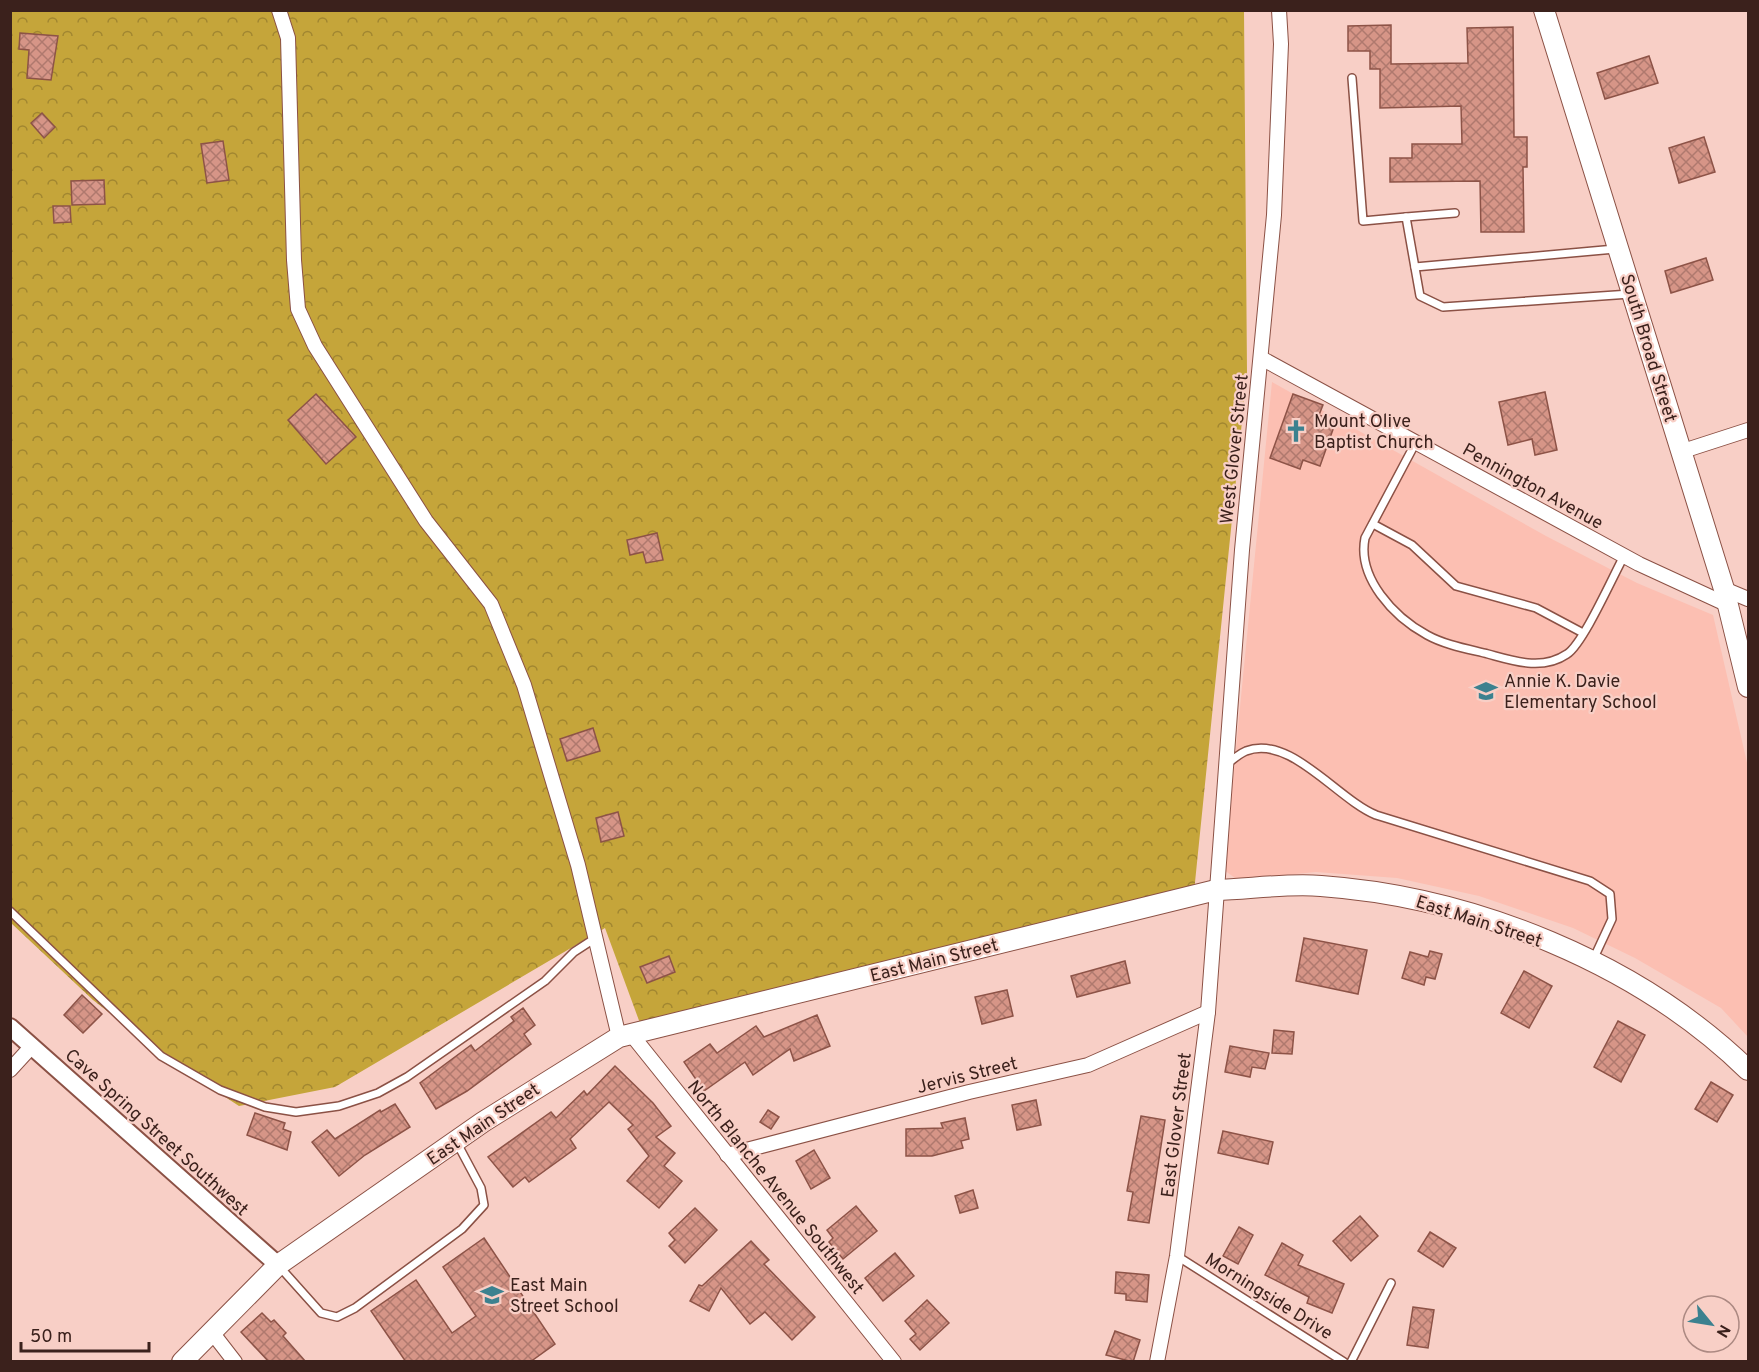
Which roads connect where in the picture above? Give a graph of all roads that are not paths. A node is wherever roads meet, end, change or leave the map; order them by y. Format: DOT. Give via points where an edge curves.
graph roads {
  1 [pos="279,10"];
  2 [pos="1279,10"];
  3 [pos="1544,10"];
  4 [pos="1352,78"];
  5 [pos="1455,213"];
  6 [pos="1406,217"];
  7 [pos="1619,248"];
  8 [pos="1415,267"];
  9 [pos="1633,294"];
  10 [pos="1261,358"];
  11 [pos="1749,430"];
  12 [pos="1416,442"];
  13 [pos="1680,452"];
  14 [pos="1373,524"];
  15 [pos="1624,556"];
  16 [pos="1726,597"];
  17 [pos="1749,599"];
  18 [pos="1583,633"];
  19 [pos="1749,687"];
  20 [pos="1226,765"];
  21 [pos="1216,890"];
  22 [pos="10,911"];
  23 [pos="594,939"];
  24 [pos="1592,962"];
  25 [pos="1208,1012"];
  26 [pos="10,1027"];
  27 [pos="625,1036"];
  28 [pos="32,1046"];
  29 [pos="1749,1070"];
  30 [pos="10,1071"];
  31 [pos="456,1141"];
  32 [pos="727,1155"];
  33 [pos="1178,1256"];
  34 [pos="278,1265"];
  35 [pos="1391,1283"];
  36 [pos="211,1331"];
  37 [pos="182,1362"];
  38 [pos="235,1362"];
  39 [pos="894,1362"];
  40 [pos="1157,1362"];
  41 [pos="1344,1362"];
  42 [pos="1350,1362"];
  1 -- 23 [label="street" via="288,38 298,309 315,346 426,521 491,604 524,684 578,865"];
  2 -- 10 [label="street, West Glover Street" via="1274,215"];
  3 -- 7 [label="main road, South Broad Street"];
  4 -- 6 [label="lane" via="1364,221"];
  5 -- 6 [label="lane"];
  6 -- 8 [label="lane"];
  7 -- 8 [label="lane"];
  7 -- 9 [label="main road, South Broad Street"];
  8 -- 9 [label="lane" via="1420,296 1443,307"];
  9 -- 13 [label="main road, South Broad Street"];
  10 -- 12 [label="street, Pennington Avenue"];
  10 -- 20 [label="street, West Glover Street"];
  11 -- 13 [label="street"];
  12 -- 14 [label="lane"];
  12 -- 15 [label="street, Pennington Avenue"];
  13 -- 16 [label="main road, South Broad Street"];
  14 -- 18 [label="lane" via="1412,545 1456,586 1536,608"];
  14 -- 18 [label="lane" via="1362,552 1365,568 1393,608 1427,635 1520,663 1541,664 1569,653"];
  15 -- 16 [label="street, Pennington Avenue"];
  15 -- 18 [label="lane"];
  16 -- 17 [label="street, Pennington Avenue"];
  16 -- 19 [label="main road, South Broad Street"];
  20 -- 21 [label="street, West Glover Street"];
  20 -- 24 [label="lane" via="1245,751 1265,747 1281,751 1356,806 1376,815 1590,881 1610,894 1612,920"];
  21 -- 24 [label="main road, East Main Street" via="1318,886 1421,900 1508,926"];
  21 -- 25 [label="street, East Glover Street"];
  21 -- 27 [label="main road, East Main Street"];
  22 -- 23 [label="lane" via="161,1056 220,1090 265,1107 296,1112 339,1106 378,1093 407,1077 518,1001"];
  23 -- 27 [label="street"];
  24 -- 29 [label="main road, East Main Street" via="1670,1004"];
  25 -- 32 [label="street, Jervis Street" via="1088,1065"];
  25 -- 33 [label="street, East Glover Street"];
  26 -- 28 [label="street, Cave Spring Street Southwest"];
  27 -- 31 [label="main road, East Main Street" via="599,1047"];
  27 -- 32 [label="street, North Blanche Avenue Southwest"];
  28 -- 30 [label="street"];
  28 -- 34 [label="street, Cave Spring Street Southwest"];
  31 -- 34 [label="main road, East Main Street"];
  31 -- 34 [label="lane" via="481,1188 484,1205 462,1229 355,1308 337,1317 321,1312"];
  32 -- 39 [label="street, North Blanche Avenue Southwest"];
  33 -- 40 [label="street, East Glover Street"];
  33 -- 41 [label="lane, Morningside Drive"];
  34 -- 36 [label="main road, East Main Street"];
  35 -- 42 [label="lane"];
  36 -- 37 [label="main road, East Main Street"];
  36 -- 38 [label="street"];
}
